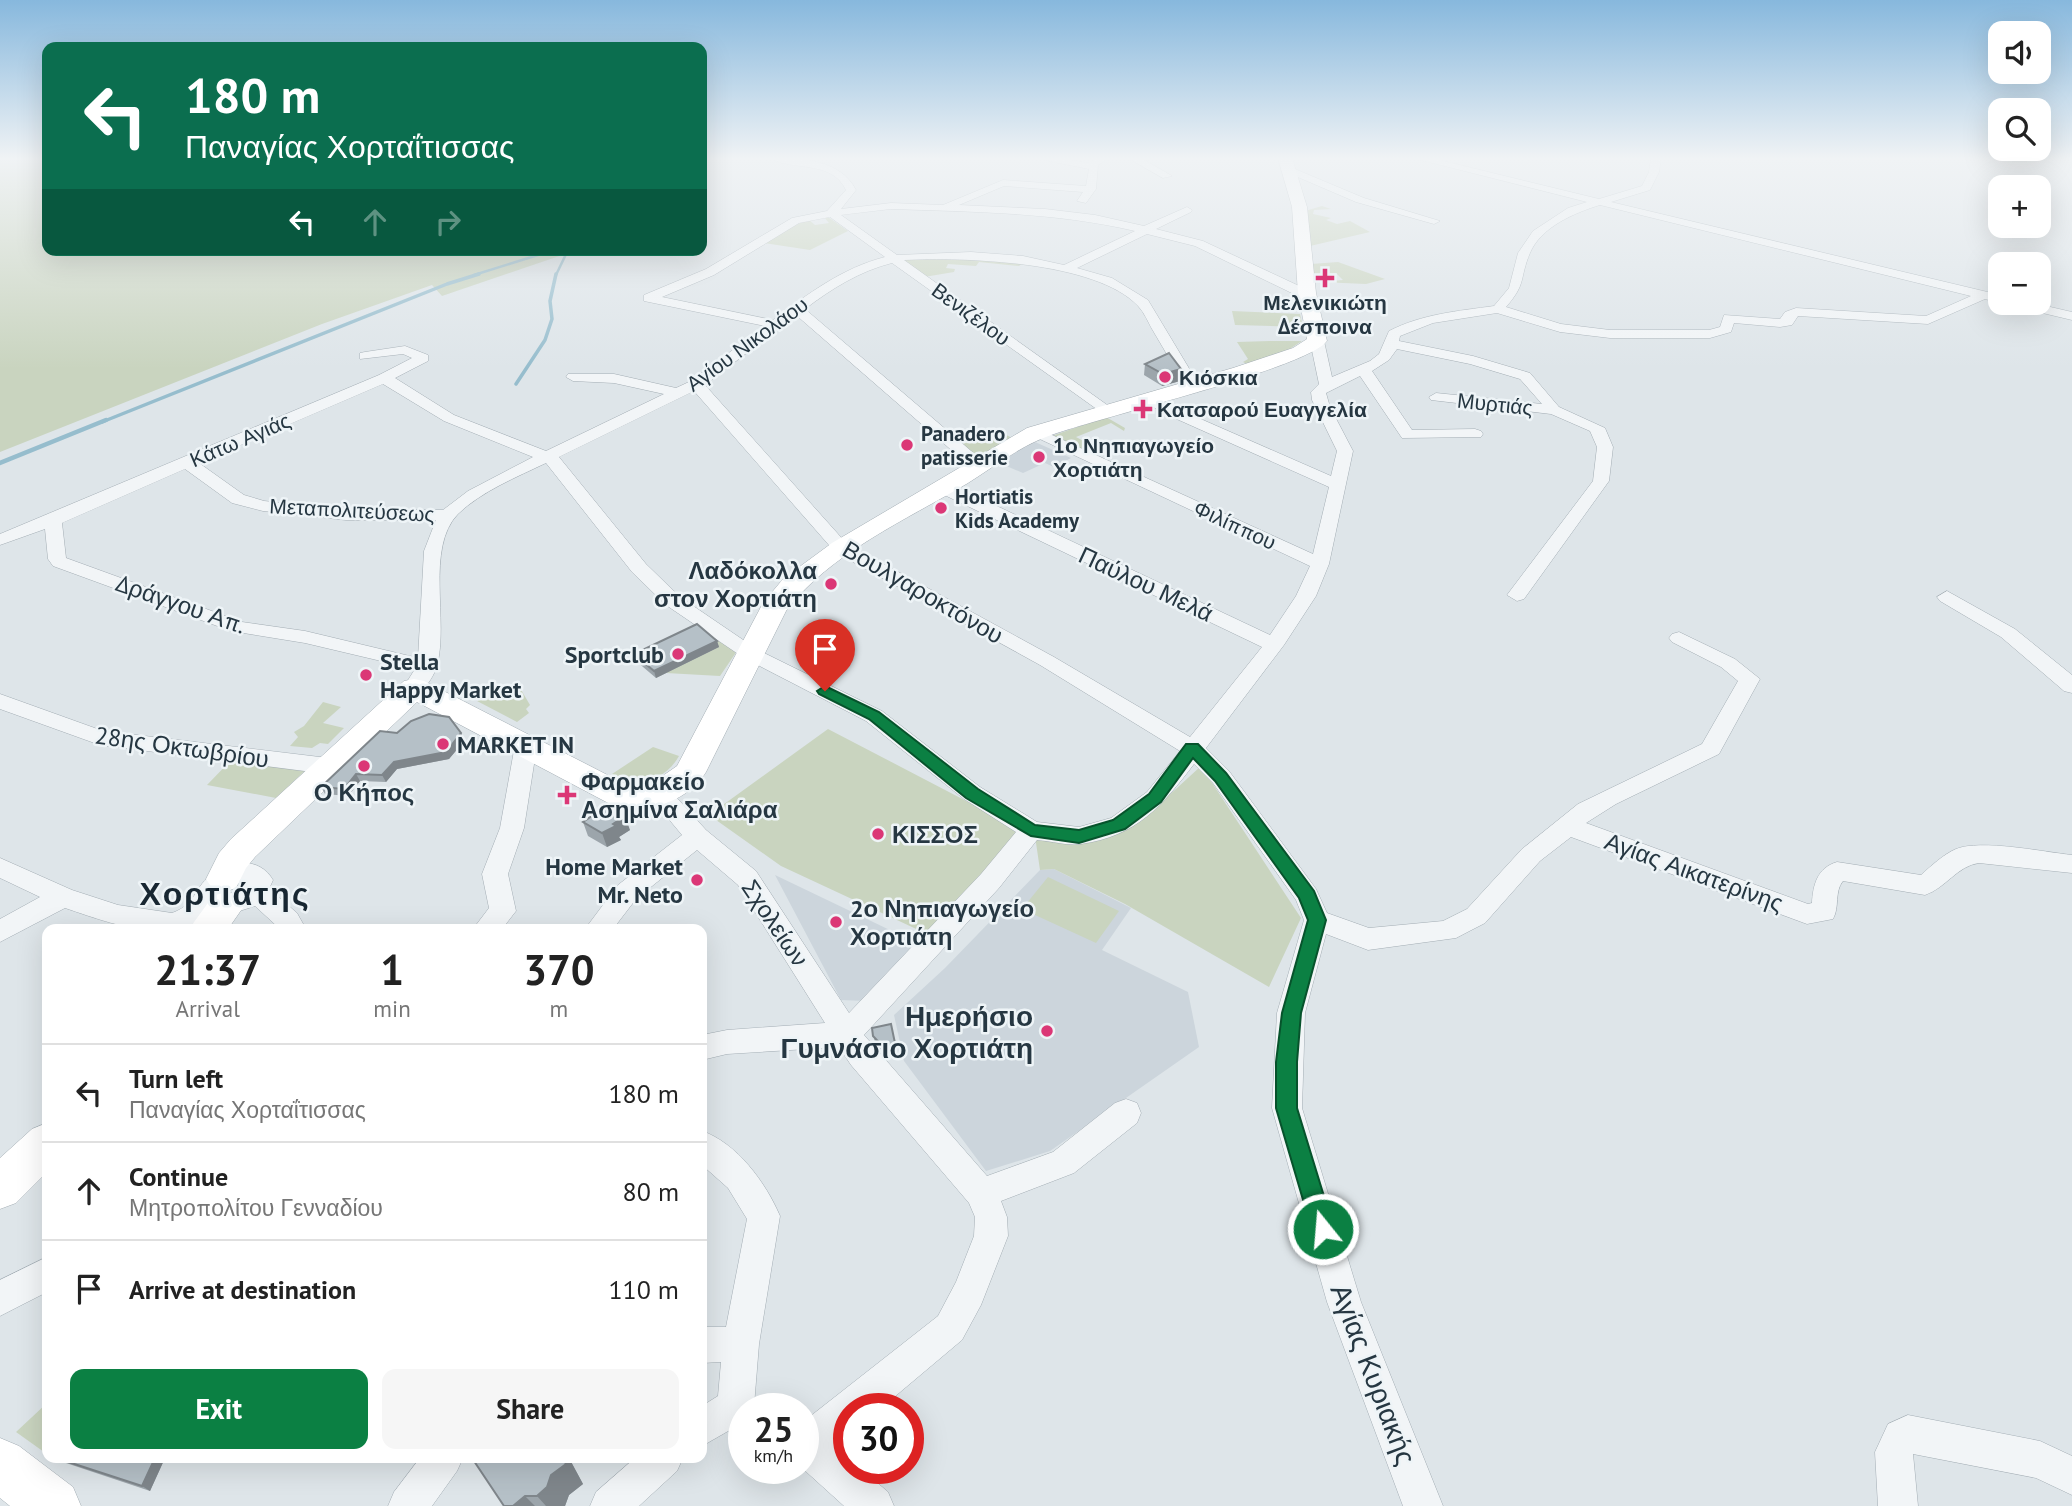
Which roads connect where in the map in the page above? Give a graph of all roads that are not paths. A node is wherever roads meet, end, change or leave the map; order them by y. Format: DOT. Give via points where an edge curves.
graph roads {
  1 [pos="781,228"];
  2 [pos="852,228"];
  3 [pos="1139,228"];
  4 [pos="1150,228"];
  5 [pos="1300,228"];
  6 [pos="1544,228"];
  7 [pos="1709,228"];
  8 [pos="1147,230"];
  9 [pos="893,258"];
  10 [pos="1067,268"];
  11 [pos="1307,295"];
  12 [pos="1984,295"];
  13 [pos="1988,296"];
  14 [pos="796,307"];
  15 [pos="1498,309"];
  16 [pos="2051,311"];
  17 [pos="2072,316"];
  18 [pos="775,324"];
  19 [pos="1317,341"];
  20 [pos="1393,344"];
  21 [pos="365,356"];
  22 [pos="1364,370"];
  23 [pos="573,377"];
  24 [pos="384,378"];
  25 [pos="1326,384"];
  26 [pos="1192,385"];
  27 [pos="688,389"];
  28 [pos="1436,397"];
  29 [pos="1147,398"];
  30 [pos="1105,410"];
  31 [pos="1554,410"];
  32 [pos="1035,433"];
  33 [pos="1475,434"];
  34 [pos="548,457"];
  35 [pos="185,463"];
  36 [pos="978,465"];
  37 [pos="1338,485"];
  38 [pos="942,487"];
  39 [pos="447,515"];
  40 [pos="53,520"];
  41 [pos="0,540"];
  42 [pos="841,548"];
  43 [pos="1320,564"];
  44 [pos="1517,595"];
  45 [pos="1947,597"];
  46 [pos="1679,638"];
  47 [pos="1274,645"];
  48 [pos="751,654"];
  49 [pos="420,677"];
  50 [pos="2072,686"];
  51 [pos="0,701"];
  52 [pos="526,745"];
  53 [pos="1192,748"];
  54 [pos="328,766"];
  55 [pos="659,793"];
  56 [pos="1568,825"];
  57 [pos="1031,830"];
  58 [pos="697,836"];
  59 [pos="2072,864"];
  60 [pos="0,867"];
  61 [pos="63,897"];
  62 [pos="225,901"];
  63 [pos="1317,920"];
  64 [pos="290,924"];
  65 [pos="490,924"];
  66 [pos="601,924"];
  67 [pos="0,932"];
  68 [pos="847,1034"];
  69 [pos="707,1047"];
  70 [pos="1126,1113"];
  71 [pos="42,1148"];
  72 [pos="707,1149"];
  73 [pos="0,1188"];
  74 [pos="981,1194"];
  75 [pos="42,1277"];
  76 [pos="0,1300"];
  77 [pos="741,1344"];
  78 [pos="707,1345"];
  79 [pos="739,1393"];
  80 [pos="871,1393"];
  81 [pos="728,1414"];
  82 [pos="707,1424"];
  83 [pos="819,1457"];
  84 [pos="440,1463"];
  85 [pos="658,1463"];
  86 [pos="0,1465"];
  87 [pos="2072,1476"];
  88 [pos="54,1506"];
  89 [pos="408,1506"];
  90 [pos="610,1506"];
  91 [pos="874,1506"];
  92 [pos="1423,1506"];
  93 [pos="1898,1506"];
  1 -- 18 [label="street" via="710,272 649,298"];
  2 -- 9 [label="street, Βενιζέλου"];
  3 -- 8 [label="street"];
  4 -- 8 [label="street"];
  5 -- 11 [label="street"];
  6 -- 15 [label="street" via="1524,253 1515,289"];
  7 -- 12 [label="street"];
  8 -- 10 [label="street"];
  8 -- 11 [label="street" via="1199,243"];
  9 -- 10 [label="street, Αγίου Νικολάου" via="984,256"];
  9 -- 14 [label="street, Αγίου Νικολάου" via="846,275"];
  9 -- 30 [label="street, Βενιζέλου"];
  10 -- 26 [label="street, Αγίου Νικολάου" via="1108,281 1139,299"];
  11 -- 19 [label="street"];
  12 -- 13 [label="street"];
  12 -- 15 [label="street" via="1928,320 1796,312 1780,323 1729,318 1726,329 1710,334 1587,332"];
  14 -- 18 [label="street, Αγίου Νικολάου"];
  14 -- 36 [label="street"];
  15 -- 20 [label="street" via="1404,328 1394,334"];
  16 -- 17 [label="street"];
  18 -- 27 [label="street, Αγίου Νικολάου"];
  19 -- 25 [label="street"];
  19 -- 26 [label="street" via="1300,352"];
  20 -- 22 [label="street" via="1384,357"];
  20 -- 31 [label="street" via="1474,360 1525,376"];
  21 -- 24 [label="street, Κάτω Αγιάς" via="405,350 423,358"];
  22 -- 25 [label="street"];
  22 -- 33 [label="street" via="1408,435"];
  23 -- 27 [label="street, Βουλγαροκτόνου" via="600,376"];
  24 -- 34 [label="street" via="449,418"];
  24 -- 35 [label="street, Κάτω Αγιάς"];
  25 -- 37 [label="street" via="1318,398 1345,451"];
  26 -- 29 [label="street"];
  27 -- 34 [label="street, Αγίου Νικολάου"];
  27 -- 42 [label="street, Βουλγαροκτόνου"];
  28 -- 31 [label="street, Μυρτιάς"];
  29 -- 30 [label="street"];
  29 -- 37 [label="street"];
  30 -- 32 [label="street"];
  31 -- 44 [label="street" via="1597,428 1605,447 1601,481"];
  32 -- 36 [label="street"];
  32 -- 43 [label="street, Φιλίππου"];
  34 -- 39 [label="street, Αγίου Νικολάου" via="481,489"];
  34 -- 48 [label="street" via="647,578"];
  35 -- 39 [label="street, Μεταπολιτεύσεως" via="238,499 263,506 346,514"];
  35 -- 40 [label="street, Κάτω Αγιάς"];
  36 -- 38 [label="street"];
  37 -- 43 [label="street"];
  38 -- 42 [label="street"];
  38 -- 47 [label="street, Παύλου Μελά"];
  39 -- 49 [label="street" via="430,573 432,614"];
  40 -- 41 [label="street, Κάτω Αγιάς"];
  40 -- 49 [label="street, Δράγγου Απ." via="60,562 238,626 317,639"];
  42 -- 48 [label="street" via="792,585 773,609"];
  42 -- 53 [label="street, Βουλγαροκτόνου" via="1047,661"];
  43 -- 47 [label="street" via="1306,596"];
  45 -- 50 [label="street" via="2008,633"];
  46 -- 56 [label="street" via="1749,679 1710,749 1608,798"];
  47 -- 53 [label="street"];
  48 -- 55 [label="street" via="690,772 678,785"];
  48 -- 57 [label="street" via="874,716 972,793"];
  49 -- 52 [label="street"];
  49 -- 54 [label="street"];
  51 -- 54 [label="street, 28ης Οκτωβρίου" via="100,738"];
  52 -- 55 [label="street" via="624,797"];
  52 -- 65 [label="street" via="512,828 495,874 502,911"];
  53 -- 57 [label="street" via="1155,798 1119,825 1079,836"];
  53 -- 63 [label="street" via="1221,777 1300,885"];
  54 -- 62 [label="street" via="230,862"];
  55 -- 58 [label="street, Σχολείων"];
  56 -- 59 [label="street, Αγίας Αικατερίνης" via="1807,914 1824,912 1826,884 1837,871 1925,885 1962,856"];
  56 -- 63 [label="street" via="1531,855 1476,916 1447,931 1368,939"];
  57 -- 68 [label="street" via="990,881"];
  58 -- 66 [label="street" via="627,892"];
  58 -- 68 [label="street, Σχολείων" via="747,878"];
  60 -- 61 [label="street"];
  61 -- 62 [label="street" via="118,915 172,923"];
  61 -- 67 [label="street"];
  62 -- 64 [label="street"];
  63 -- 92 [label="street, Αγίας Κυριακής" via="1292,1013 1287,1108 1344,1302"];
  68 -- 69 [label="street"];
  68 -- 74 [label="street, Σχολείων"];
  70 -- 74 [label="street" via="1063,1163"];
  71 -- 73 [label="street"];
  72 -- 77 [label="street" via="739,1177 764,1216"];
  74 -- 80 [label="street" via="991,1217 992,1236 950,1328"];
  75 -- 76 [label="street"];
  77 -- 78 [label="street"];
  77 -- 79 [label="street"];
  81 -- 82 [label="street"];
  83 -- 91 [label="street"];
  84 -- 89 [label="street"];
  85 -- 90 [label="street"];
  86 -- 88 [label="street"];
  87 -- 93 [label="street" via="2040,1460 1908,1434 1901,1437 1894,1452"];
}
